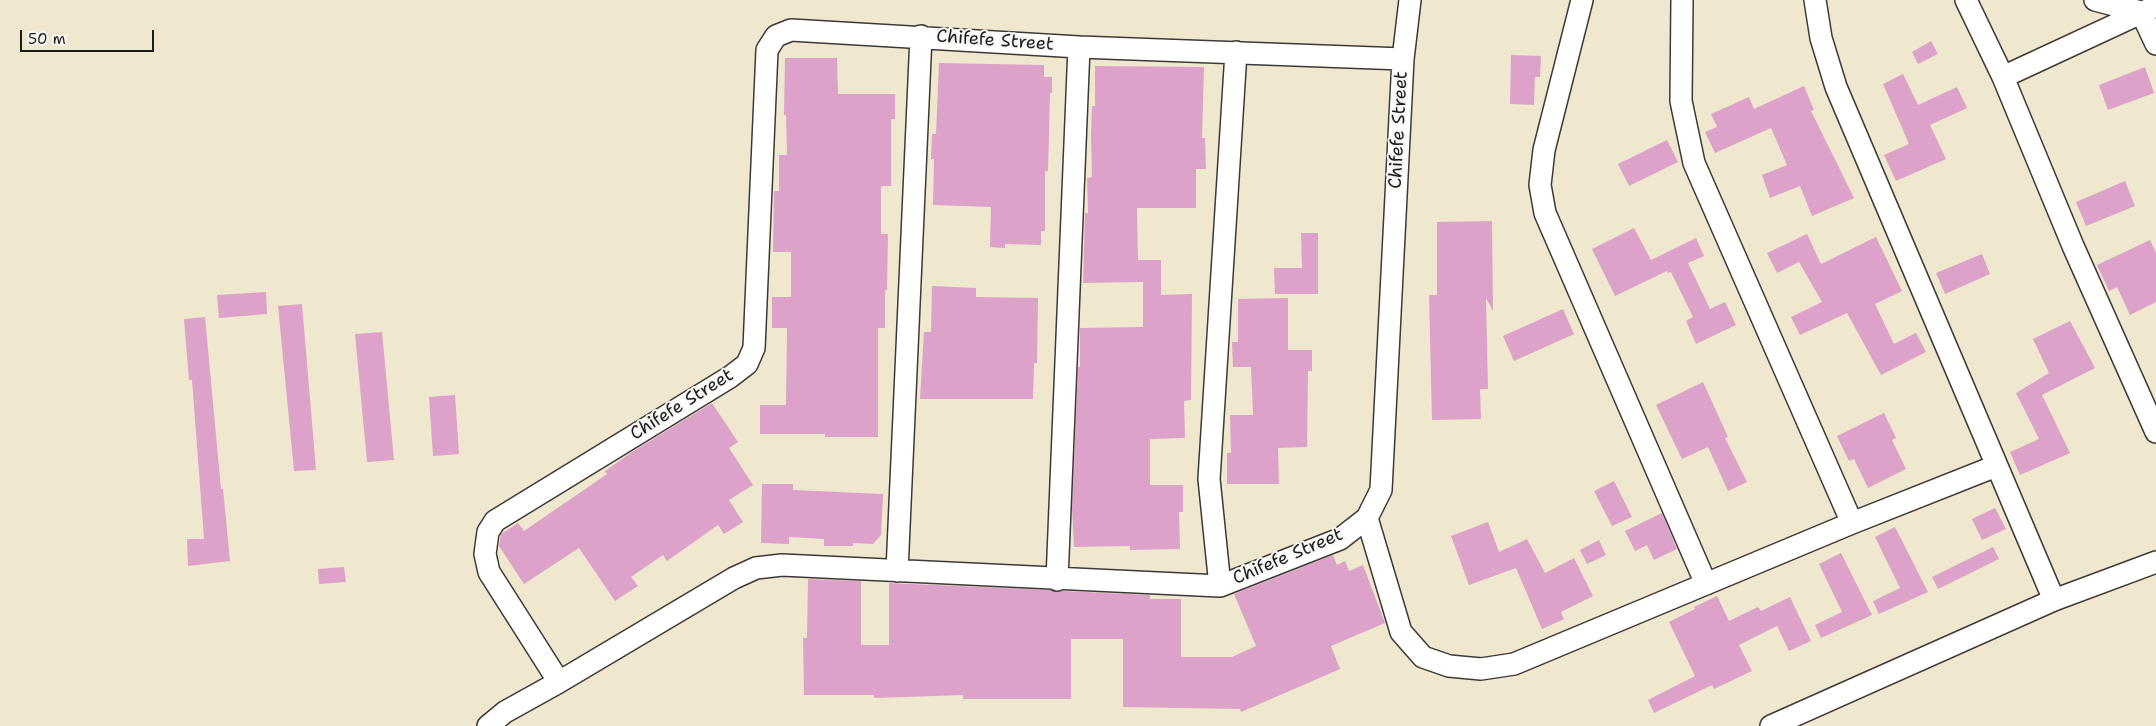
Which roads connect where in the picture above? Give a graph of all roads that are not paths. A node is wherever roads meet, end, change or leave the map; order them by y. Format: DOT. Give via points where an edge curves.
graph roads {
  1 [pos="1410,0"];
  2 [pos="1582,0"];
  3 [pos="1682,0"];
  4 [pos="1815,0"];
  5 [pos="1966,0"];
  6 [pos="2095,0"];
  7 [pos="2149,9"];
  8 [pos="921,36"];
  9 [pos="2156,44"];
  10 [pos="1079,47"];
  11 [pos="1236,52"];
  12 [pos="1403,59"];
  13 [pos="2003,77"];
  14 [pos="2156,432"];
  15 [pos="1996,466"];
  16 [pos="1367,518"];
  17 [pos="1852,523"];
  18 [pos="2156,562"];
  19 [pos="897,571"];
  20 [pos="1057,580"];
  21 [pos="1706,584"];
  22 [pos="1220,586"];
  23 [pos="2054,600"];
  24 [pos="559,682"];
  25 [pos="488,726"];
  26 [pos="1771,726"];
  1 -- 12 [label="street"];
  2 -- 21 [label="street" via="1544,150 1540,184 1545,212"];
  3 -- 17 [label="street" via="1681,101 1694,163"];
  4 -- 15 [label="street" via="1821,38 1836,87"];
  5 -- 13 [label="street"];
  6 -- 7 [label="street"];
  7 -- 9 [label="street"];
  7 -- 13 [label="street"];
  8 -- 10 [label="street, Chifefe Street"];
  8 -- 19 [label="street"];
  8 -- 24 [label="street, Chifefe Street" via="791,30 776,36 767,50 754,348 747,364 494,521 488,532 485,554 489,572"];
  10 -- 11 [label="street, Chifefe Street"];
  10 -- 20 [label="street"];
  11 -- 12 [label="street, Chifefe Street"];
  11 -- 22 [label="street" via="1209,479"];
  12 -- 16 [label="street, Chifefe Street" via="1383,474 1381,490"];
  13 -- 14 [label="street" via="2073,246"];
  15 -- 17 [label="street"];
  15 -- 23 [label="street"];
  16 -- 21 [label="street" via="1401,632 1423,657 1449,666 1481,670 1514,664"];
  16 -- 22 [label="street, Chifefe Street" via="1340,538"];
  17 -- 21 [label="street"];
  18 -- 23 [label="street"];
  19 -- 20 [label="street"];
  19 -- 24 [label="street" via="782,565 756,568"];
  20 -- 22 [label="street"];
  23 -- 26 [label="street"];
  24 -- 25 [label="street" via="505,712"];
}
